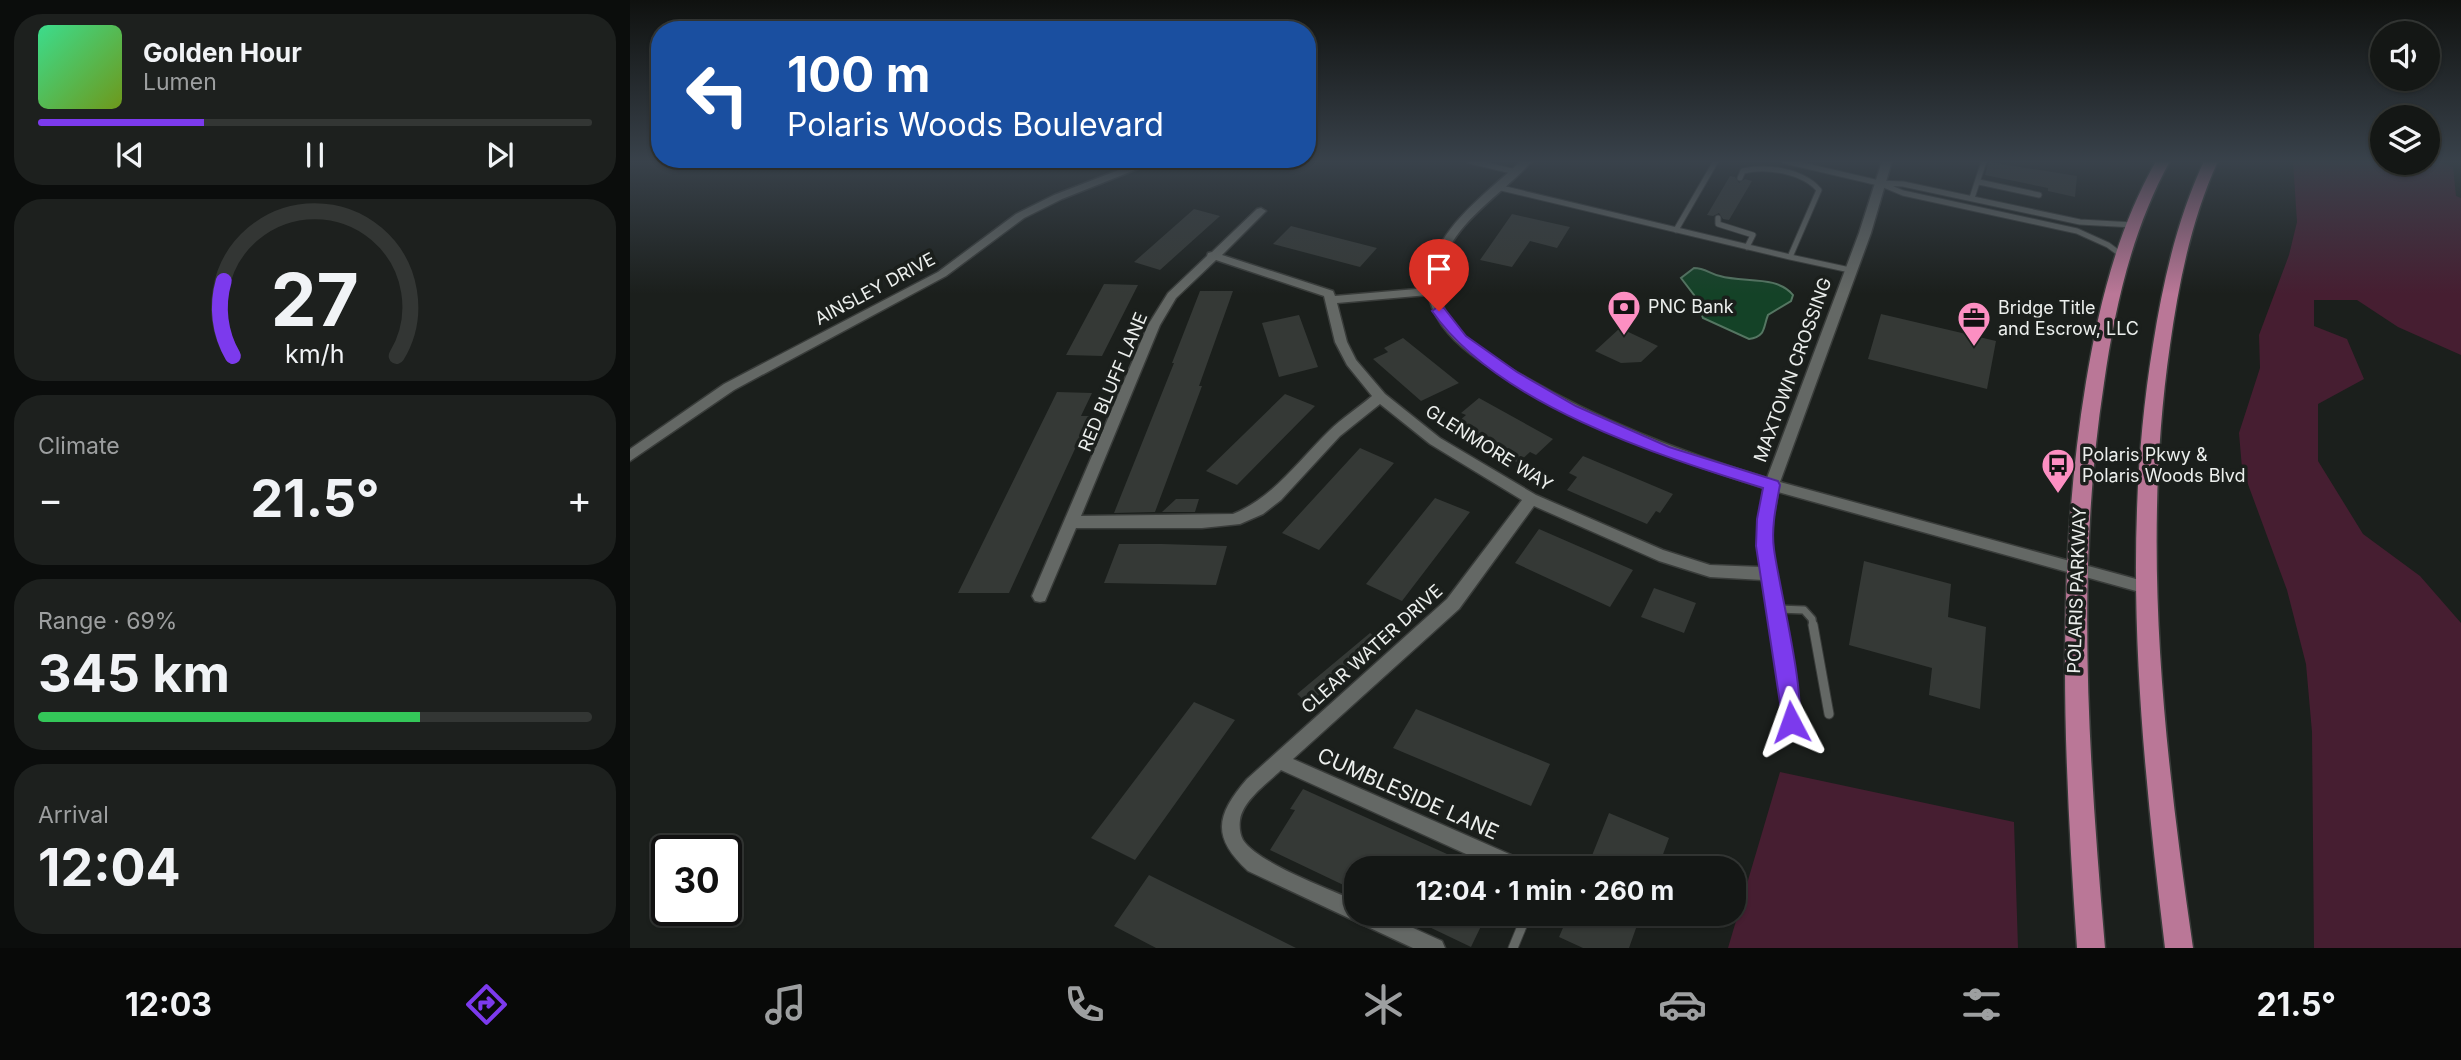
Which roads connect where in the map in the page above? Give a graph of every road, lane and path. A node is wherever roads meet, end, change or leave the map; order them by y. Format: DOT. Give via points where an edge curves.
graph roads {
  1 [pos="1042,205"];
  2 [pos="1481,205"];
  3 [pos="1572,205"];
  4 [pos="1690,205"];
  5 [pos="1812,205"];
  6 [pos="1872,205"];
  7 [pos="1959,205"];
  8 [pos="2005,205"];
  9 [pos="2144,205"];
  10 [pos="2194,205"];
  11 [pos="1261,211"];
  12 [pos="1718,218"];
  13 [pos="2135,225"];
  14 [pos="1676,230"];
  15 [pos="1747,247"];
  16 [pos="1212,255"];
  17 [pos="2124,256"];
  18 [pos="1790,257"];
  19 [pos="1850,270"];
  20 [pos="1434,291"];
  21 [pos="1332,300"];
  22 [pos="1380,397"];
  23 [pos="630,456"];
  24 [pos="1772,485"];
  25 [pos="1531,499"];
  26 [pos="1073,522"];
  27 [pos="2075,568"];
  28 [pos="1768,574"];
  29 [pos="2147,588"];
  30 [pos="1040,597"];
  31 [pos="1775,608"];
  32 [pos="1829,714"];
  33 [pos="1791,722"];
  34 [pos="1279,761"];
  35 [pos="1491,856"];
  36 [pos="1344,905"];
  37 [pos="1387,926"];
  38 [pos="1522,926"];
  39 [pos="1435,948"];
  40 [pos="1513,948"];
  41 [pos="2091,948"];
  42 [pos="2179,948"];
  1 -- 23 [label="street, AINSLEY DRIVE" via="942,274 729,387"];
  2 -- 20 [label="street" via="1443,251 1436,265"];
  3 -- 14 [label="lane"];
  4 -- 14 [label="lane"];
  5 -- 18 [label="lane"];
  6 -- 19 [label="street, MAXTOWN CROSSING"];
  7 -- 17 [label="lane" via="2077,231"];
  8 -- 13 [label="lane" via="2080,222"];
  9 -- 13 [label="main road, POLARIS PARKWAY"];
  10 -- 29 [label="main road" via="2177,264 2154,391 2147,480"];
  11 -- 16 [label="street, RED BLUFF LANE"];
  12 -- 15 [label="lane" via="1718,224 1753,235"];
  13 -- 17 [label="main road, POLARIS PARKWAY"];
  14 -- 15 [label="lane"];
  15 -- 18 [label="lane"];
  16 -- 21 [label="street" via="1316,288"];
  16 -- 26 [label="street, RED BLUFF LANE" via="1172,296 1154,325"];
  17 -- 27 [label="main road, POLARIS PARKWAY" via="2110,298 2088,410"];
  18 -- 19 [label="lane"];
  19 -- 24 [label="street, MAXTOWN CROSSING"];
  20 -- 21 [label="street"];
  20 -- 24 [label="street" via="1439,311 1461,340 1530,387 1663,451"];
  21 -- 22 [label="street, GLENMORE WAY" via="1341,342"];
  22 -- 25 [label="street, GLENMORE WAY" via="1435,440"];
  22 -- 26 [label="street" via="1335,433 1276,496 1235,520"];
  24 -- 27 [label="street"];
  24 -- 28 [label="street, MAXTOWN CROSSING" via="1766,519"];
  25 -- 28 [label="street, GLENMORE WAY" via="1659,555 1710,571"];
  25 -- 34 [label="street, CLEAR WATER DRIVE" via="1453,604"];
  26 -- 30 [label="street, RED BLUFF LANE"];
  27 -- 29 [label="street"];
  27 -- 41 [label="main road, POLARIS PARKWAY" via="2077,753"];
  28 -- 31 [label="street, MAXTOWN CROSSING"];
  29 -- 42 [label="main road" via="2158,773"];
  31 -- 32 [label="lane" via="1804,610 1812,619"];
  31 -- 33 [label="street, MAXTOWN CROSSING"];
  34 -- 35 [label="street, CUMBLESIDE LANE"];
  34 -- 36 [label="street, CLEAR WATER DRIVE" via="1237,804 1231,835 1238,849 1255,864"];
  37 -- 39 [label="street"];
  38 -- 40 [label="lane"];
}
